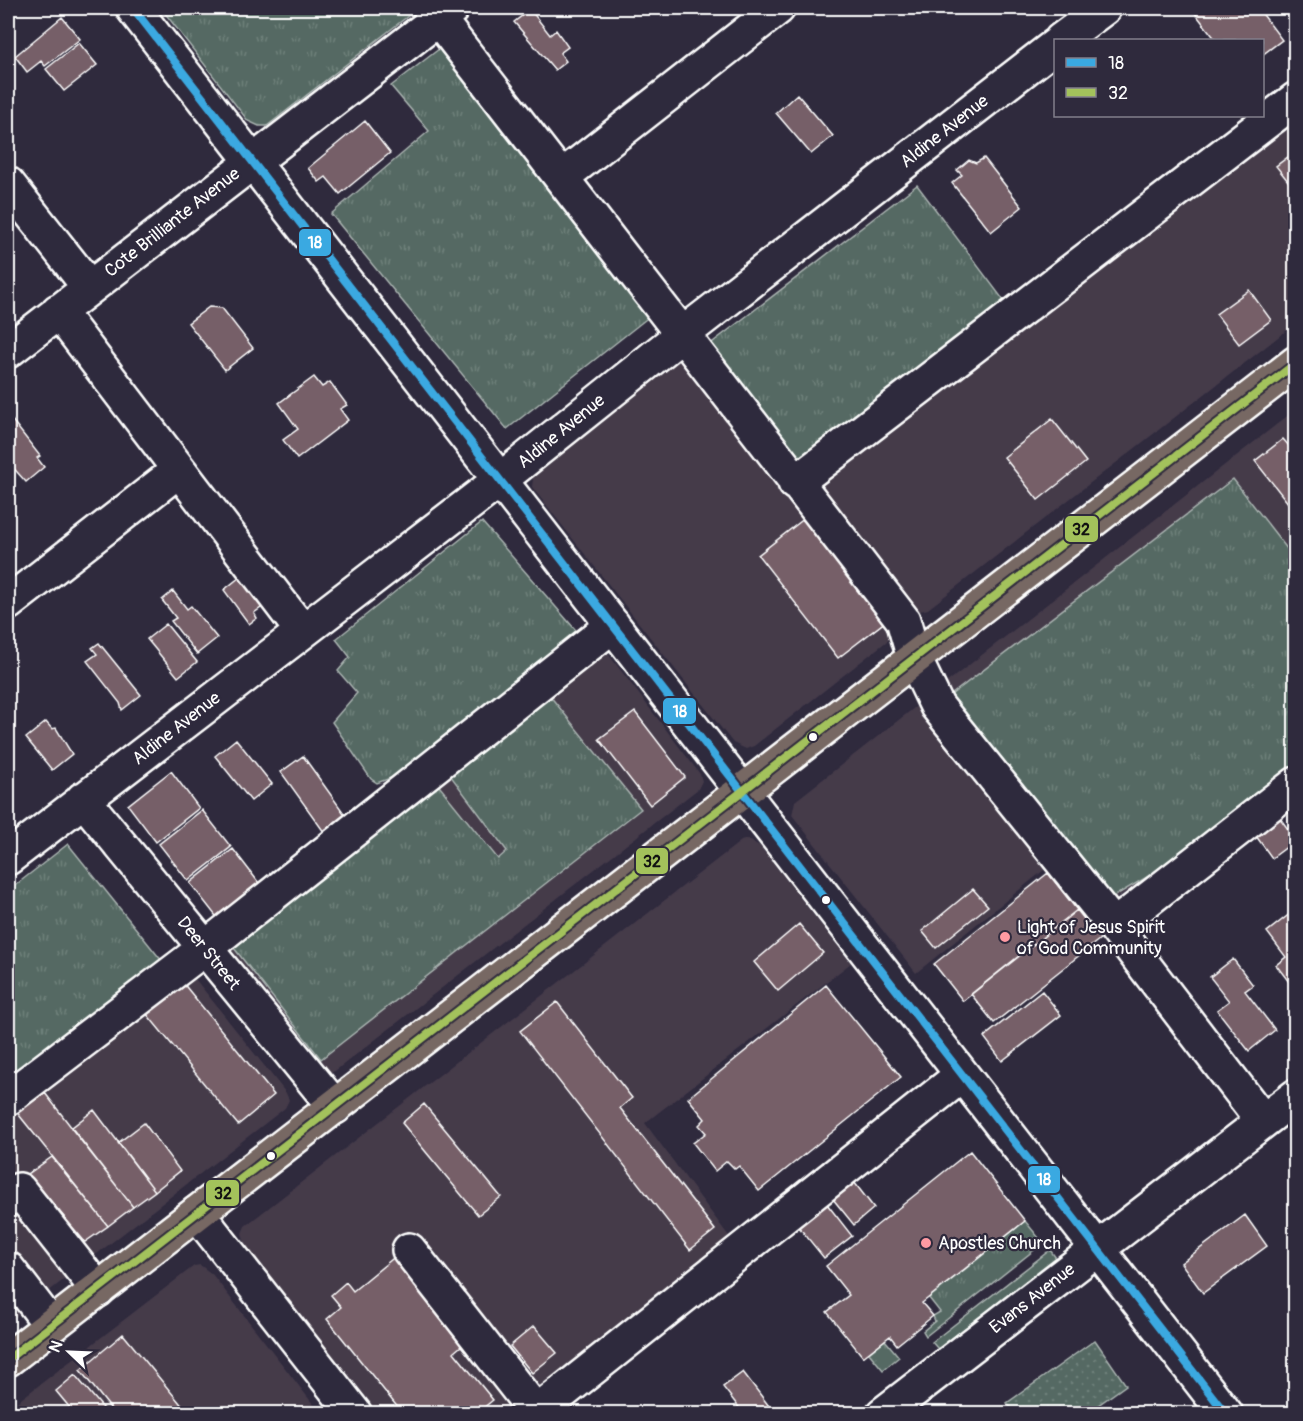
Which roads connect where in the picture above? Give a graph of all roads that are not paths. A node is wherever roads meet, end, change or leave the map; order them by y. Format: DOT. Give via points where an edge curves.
graph roads {
  1 [pos="133,8"];
  2 [pos="778,8"];
  3 [pos="1104,8"];
  4 [pos="440,11"];
  5 [pos="1062,39"];
  6 [pos="1054,47"];
  7 [pos="1296,99"];
  8 [pos="252,160"];
  9 [pos="561,177"];
  10 [pos="8,184"];
  11 [pos="89,287"];
  12 [pos="58,311"];
  13 [pos="684,333"];
  14 [pos="8,351"];
  15 [pos="1296,363"];
  16 [pos="179,470"];
  17 [pos="500,480"];
  18 [pos="795,483"];
  19 [pos="8,603"];
  20 [pos="613,625"];
  21 [pos="302,631"];
  22 [pos="914,658"];
  23 [pos="1296,784"];
  24 [pos="742,792"];
  25 [pos="83,799"];
  26 [pos="8,858"];
  27 [pos="1114,926"];
  28 [pos="205,948"];
  29 [pos="962,1075"];
  30 [pos="1296,1096"];
  31 [pos="8,1098"];
  32 [pos="335,1107"];
  33 [pos="1263,1121"];
  34 [pos="8,1199"];
  35 [pos="197,1213"];
  36 [pos="1097,1248"];
  37 [pos="409,1250"];
  38 [pos="8,1269"];
  39 [pos="98,1290"];
  40 [pos="51,1325"];
  41 [pos="8,1359"];
  42 [pos="355,1413"];
  43 [pos="535,1413"];
  44 [pos="884,1413"];
  45 [pos="1226,1413"];
  1 -- 8 [label="street"];
  2 -- 9 [label="street"];
  3 -- 5 [label="street"];
  4 -- 8 [label="street, Cote Brilliante Avenue"];
  4 -- 9 [label="street"];
  6 -- 13 [label="street, Aldine Avenue"];
  7 -- 18 [label="street"];
  8 -- 11 [label="street, Cote Brilliante Avenue"];
  8 -- 17 [label="street"];
  9 -- 13 [label="street"];
  10 -- 11 [label="street"];
  11 -- 12 [label="street, Cote Brilliante Avenue"];
  12 -- 14 [label="street, Cote Brilliante Avenue"];
  12 -- 16 [label="street"];
  13 -- 17 [label="street, Aldine Avenue"];
  13 -- 18 [label="street"];
  15 -- 22 [label="main road"];
  16 -- 19 [label="street"];
  16 -- 21 [label="street"];
  17 -- 20 [label="street"];
  17 -- 21 [label="street, Aldine Avenue"];
  18 -- 22 [label="street" via="903,620"];
  20 -- 24 [label="street"];
  20 -- 28 [label="street"];
  21 -- 25 [label="street, Aldine Avenue"];
  22 -- 24 [label="main road"];
  22 -- 27 [label="street" via="937,706"];
  23 -- 27 [label="street"];
  24 -- 29 [label="street"];
  24 -- 32 [label="main road"];
  25 -- 26 [label="street, Aldine Avenue"];
  25 -- 28 [label="street, Deer Street"];
  27 -- 33 [label="street"];
  28 -- 31 [label="street"];
  28 -- 32 [label="street, Deer Street"];
  29 -- 36 [label="street"];
  29 -- 43 [label="street"];
  30 -- 33 [label="street, Evans Avenue"];
  32 -- 35 [label="main road"];
  33 -- 36 [label="street, Evans Avenue"];
  34 -- 39 [label="street" via="19,1190"];
  35 -- 39 [label="main road"];
  35 -- 42 [label="street"];
  36 -- 44 [label="street, Evans Avenue"];
  36 -- 45 [label="street"];
  37 -- 43 [label="street"];
  38 -- 40 [label="street"];
  39 -- 40 [label="main road"];
  40 -- 41 [label="main road"];
}
